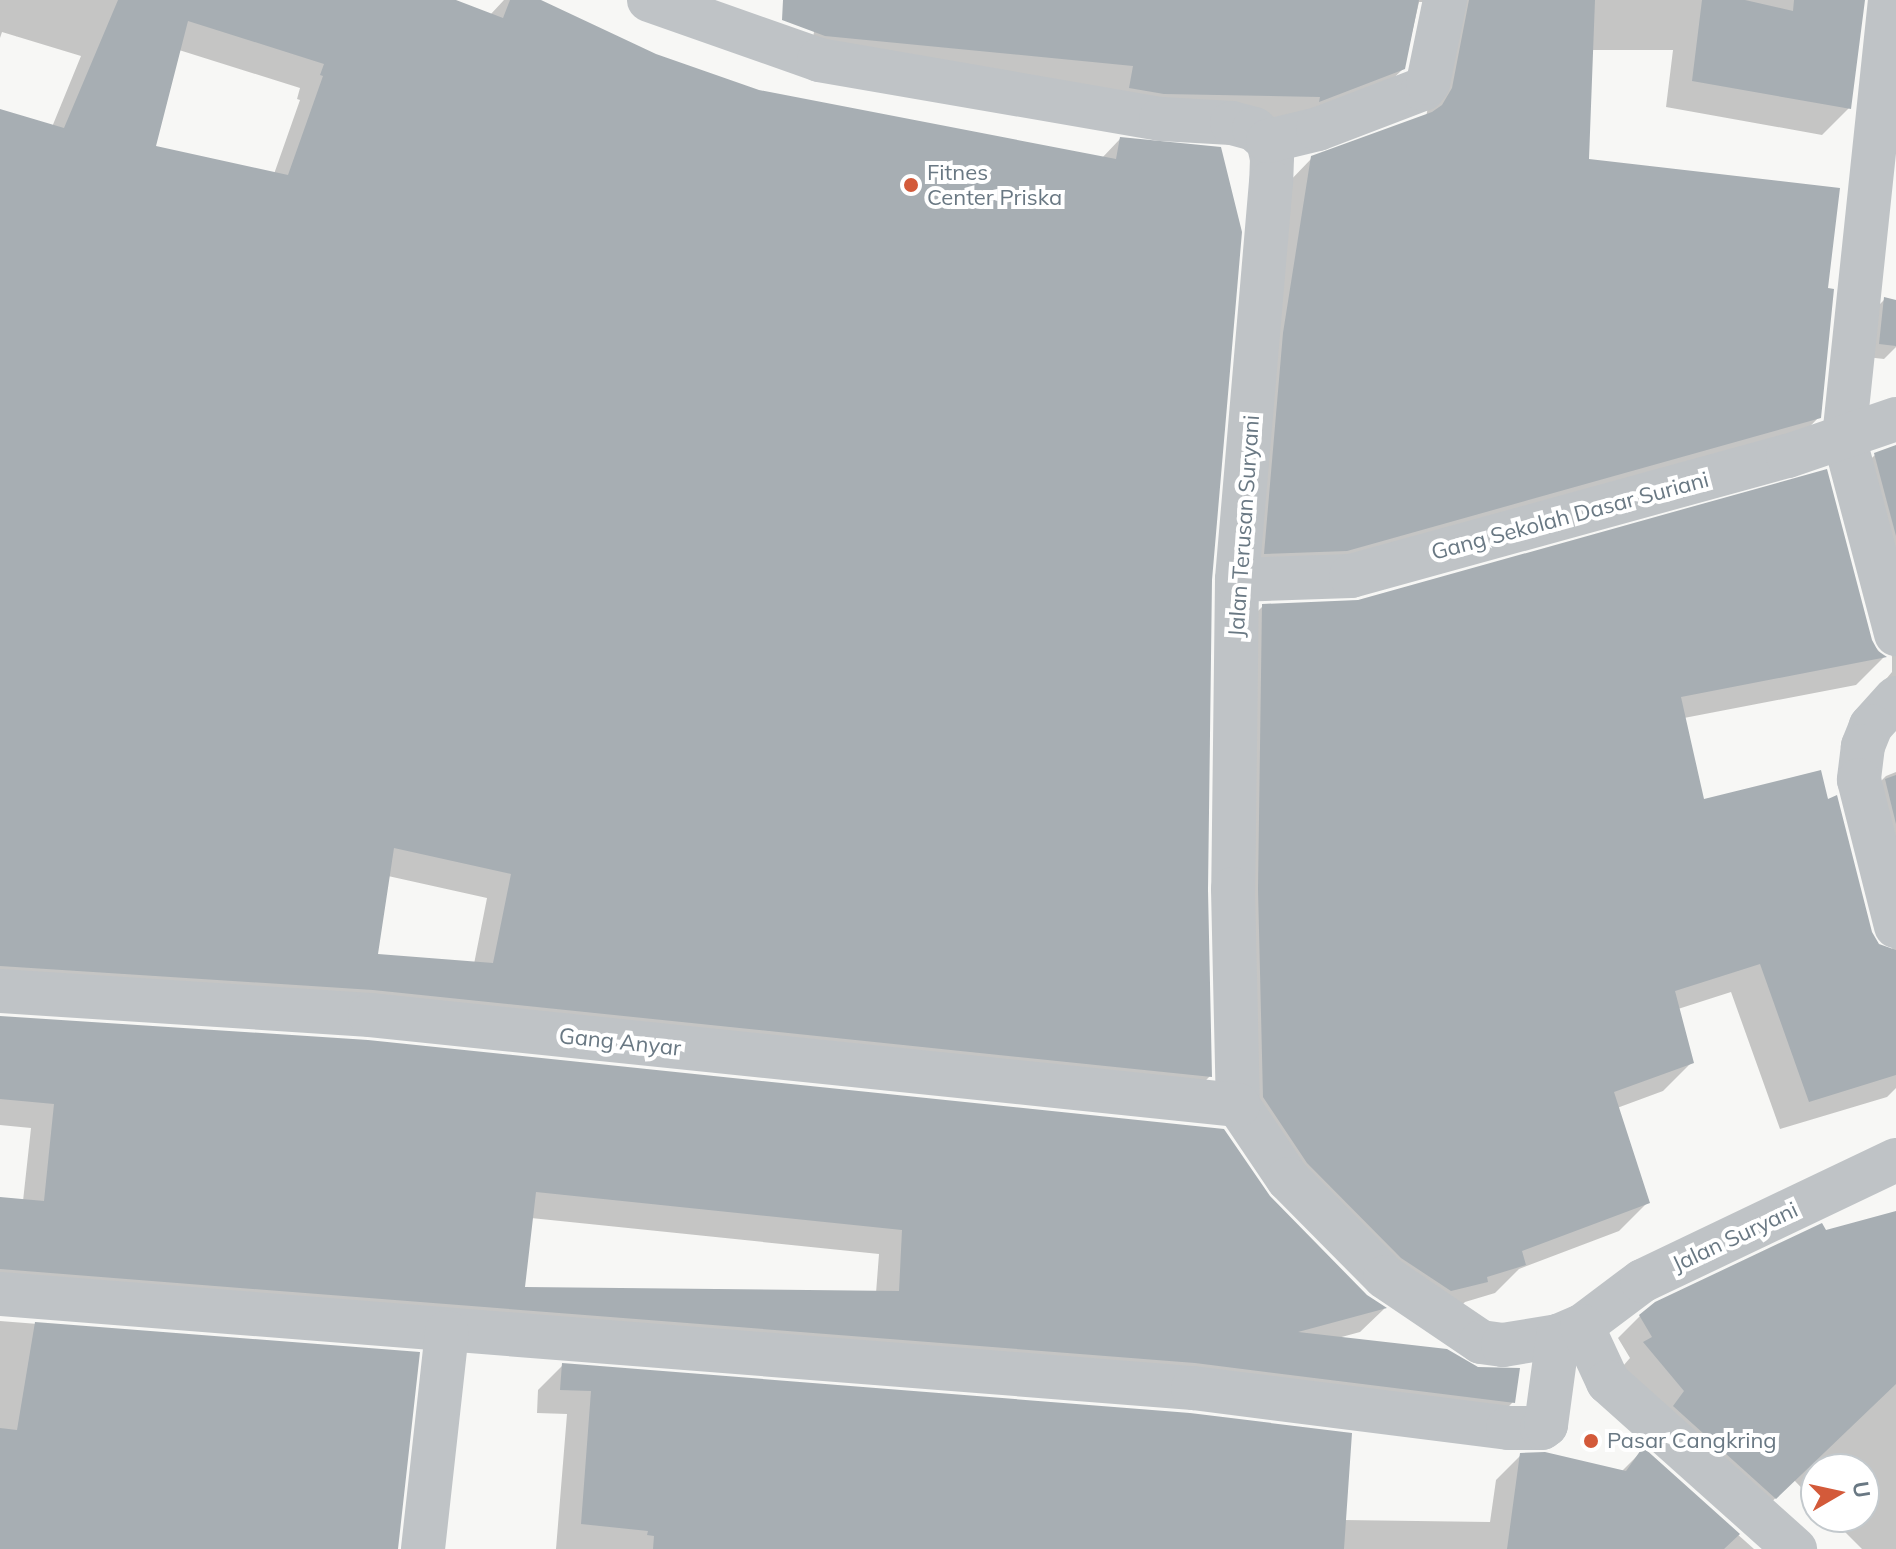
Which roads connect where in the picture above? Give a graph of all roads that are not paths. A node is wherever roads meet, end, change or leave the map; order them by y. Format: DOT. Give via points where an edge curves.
graph roads {
  1 [pos="649,0"];
  2 [pos="1445,0"];
  3 [pos="1890,0"];
  4 [pos="1268,141"];
  5 [pos="1896,419"];
  6 [pos="1844,437"];
  7 [pos="1237,580"];
  8 [pos="1896,634"];
  9 [pos="1896,698"];
  10 [pos="1896,926"];
  11 [pos="0,991"];
  12 [pos="1238,1105"];
  13 [pos="1896,1160"];
  14 [pos="0,1294"];
  15 [pos="1570,1331"];
  16 [pos="447,1332"];
  17 [pos="423,1549"];
  18 [pos="1795,1549"];
  1 -- 4 [label="street" via="819,60 1161,119 1232,123 1254,129"];
  2 -- 4 [label="street" via="1423,89 1318,129"];
  3 -- 6 [label="street"];
  4 -- 7 [label="street, Jalan Terusan Suryani" via="1271,182"];
  5 -- 6 [label="street, Gang Sekolah Dasar Suriani"];
  6 -- 7 [label="street, Gang Sekolah Dasar Suriani" via="1351,576"];
  6 -- 8 [label="street"];
  7 -- 12 [label="street, Jalan Terusan Suryani" via="1233,889"];
  9 -- 10 [label="street" via="1871,726 1859,780"];
  11 -- 12 [label="street, Gang Anyar" via="370,1015"];
  12 -- 15 [label="street" via="1288,1179 1385,1277 1481,1342 1503,1345"];
  13 -- 15 [label="street, Jalan Suryani" via="1642,1281"];
  14 -- 16 [label="street"];
  15 -- 16 [label="street" via="1542,1428 1193,1388"];
  15 -- 18 [label="street" via="1608,1382"];
  16 -- 17 [label="street"];
}
